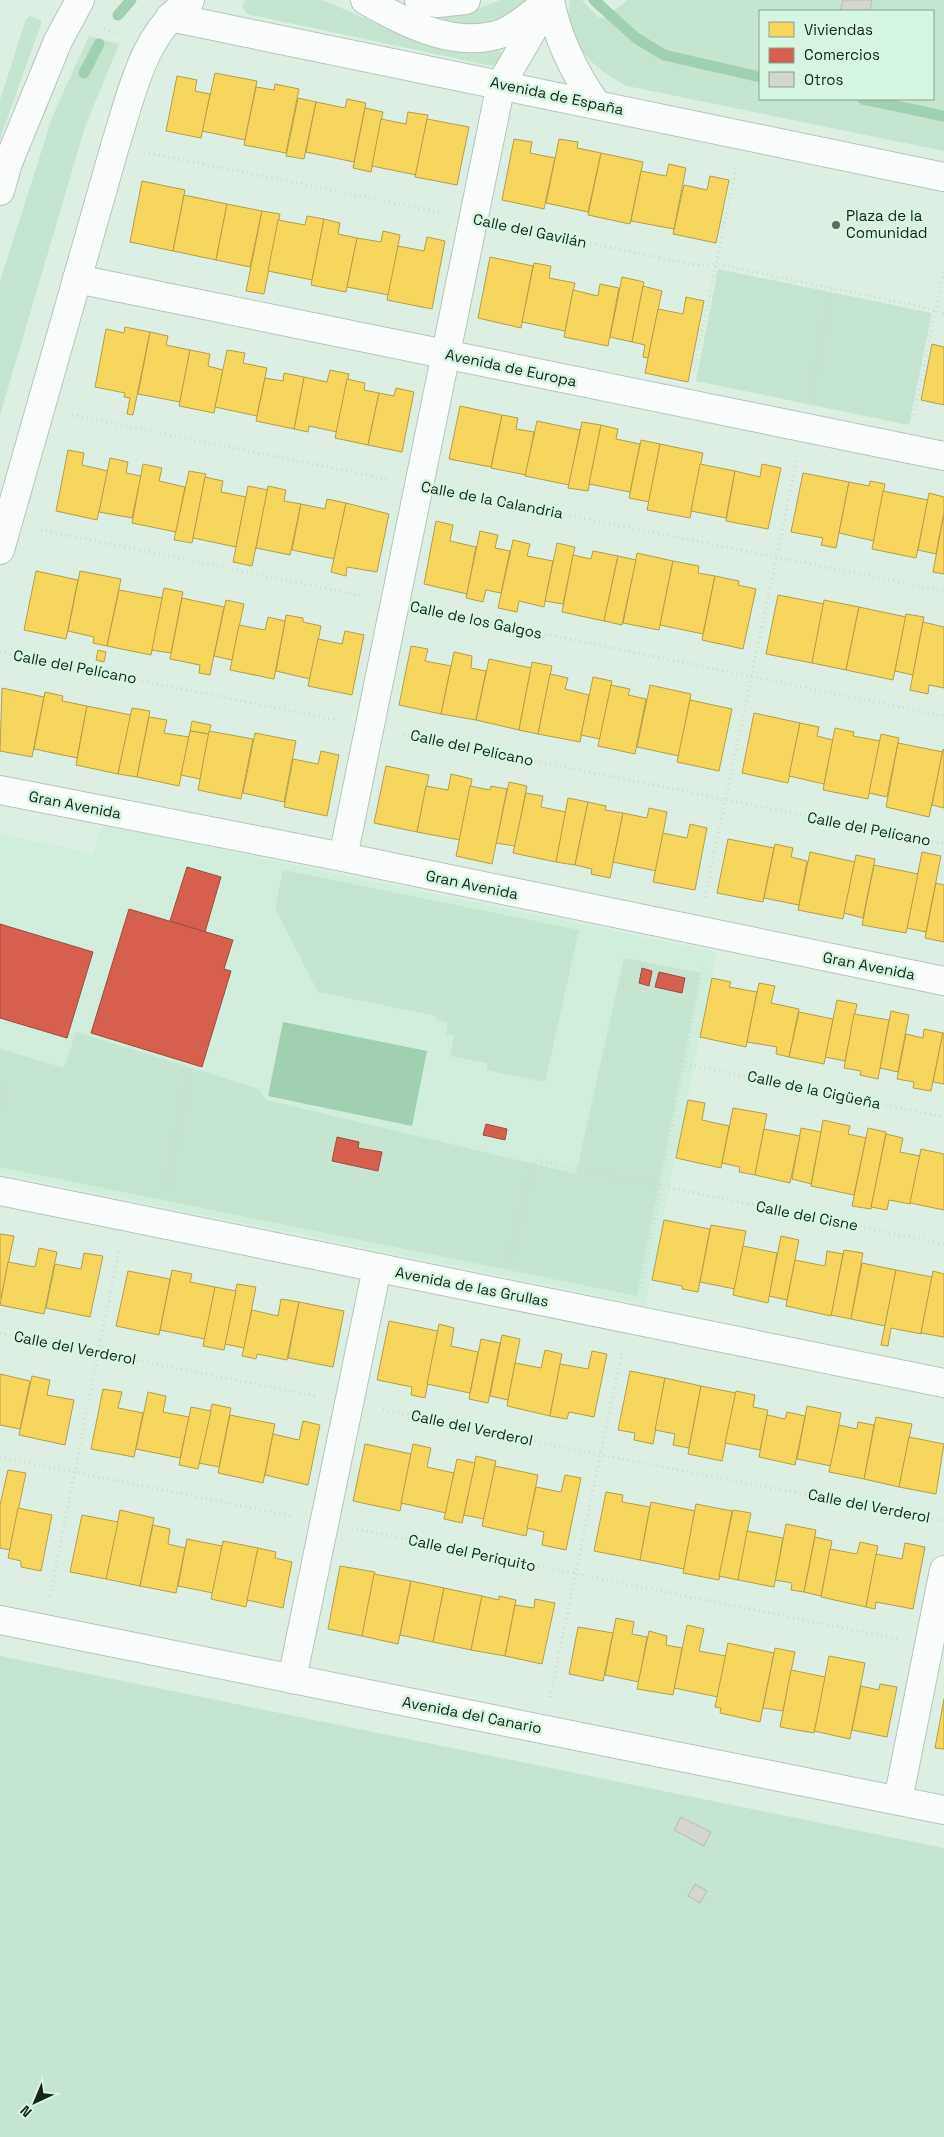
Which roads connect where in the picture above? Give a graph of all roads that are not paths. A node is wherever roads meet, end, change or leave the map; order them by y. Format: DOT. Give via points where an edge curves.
graph roads {
  1 [pos="80,0"];
  2 [pos="365,0"];
  3 [pos="419,0"];
  4 [pos="466,0"];
  5 [pos="550,0"];
  6 [pos="180,8"];
  7 [pos="501,84"];
  8 [pos="596,104"];
  9 [pos="944,177"];
  10 [pos="0,191"];
  11 [pos="77,279"];
  12 [pos="446,355"];
  13 [pos="944,456"];
  14 [pos="0,550"];
  15 [pos="0,790"];
  16 [pos="342,857"];
  17 [pos="944,981"];
  18 [pos="0,1191"];
  19 [pos="377,1268"];
  20 [pos="944,1383"];
  21 [pos="944,1570"];
  22 [pos="0,1620"];
  23 [pos="292,1679"];
  24 [pos="898,1800"];
  25 [pos="944,1810"];
  1 -- 10 [label="street" via="58,41"];
  2 -- 5 [label="street" via="395,17 435,32 457,38 480,39 521,23"];
  3 -- 4 [label="street" via="437,3"];
  5 -- 7 [label="street"];
  5 -- 8 [label="street" via="568,56"];
  6 -- 7 [label="street, Avenida de España"];
  6 -- 11 [label="street" via="150,44 115,146"];
  7 -- 8 [label="street, Avenida de España"];
  7 -- 12 [label="street"];
  8 -- 9 [label="street, Avenida de España"];
  11 -- 12 [label="street, Avenida de Europa"];
  11 -- 14 [label="street"];
  12 -- 13 [label="street, Avenida de Europa"];
  12 -- 16 [label="street"];
  15 -- 16 [label="street, Gran Avenida"];
  16 -- 17 [label="street, Gran Avenida"];
  18 -- 19 [label="street, Avenida de las Grullas"];
  19 -- 20 [label="street, Avenida de las Grullas"];
  19 -- 23 [label="street"];
  21 -- 24 [label="street"];
  22 -- 23 [label="street, Avenida del Canario"];
  23 -- 24 [label="street, Avenida del Canario"];
  24 -- 25 [label="street, Avenida del Canario"];
}
